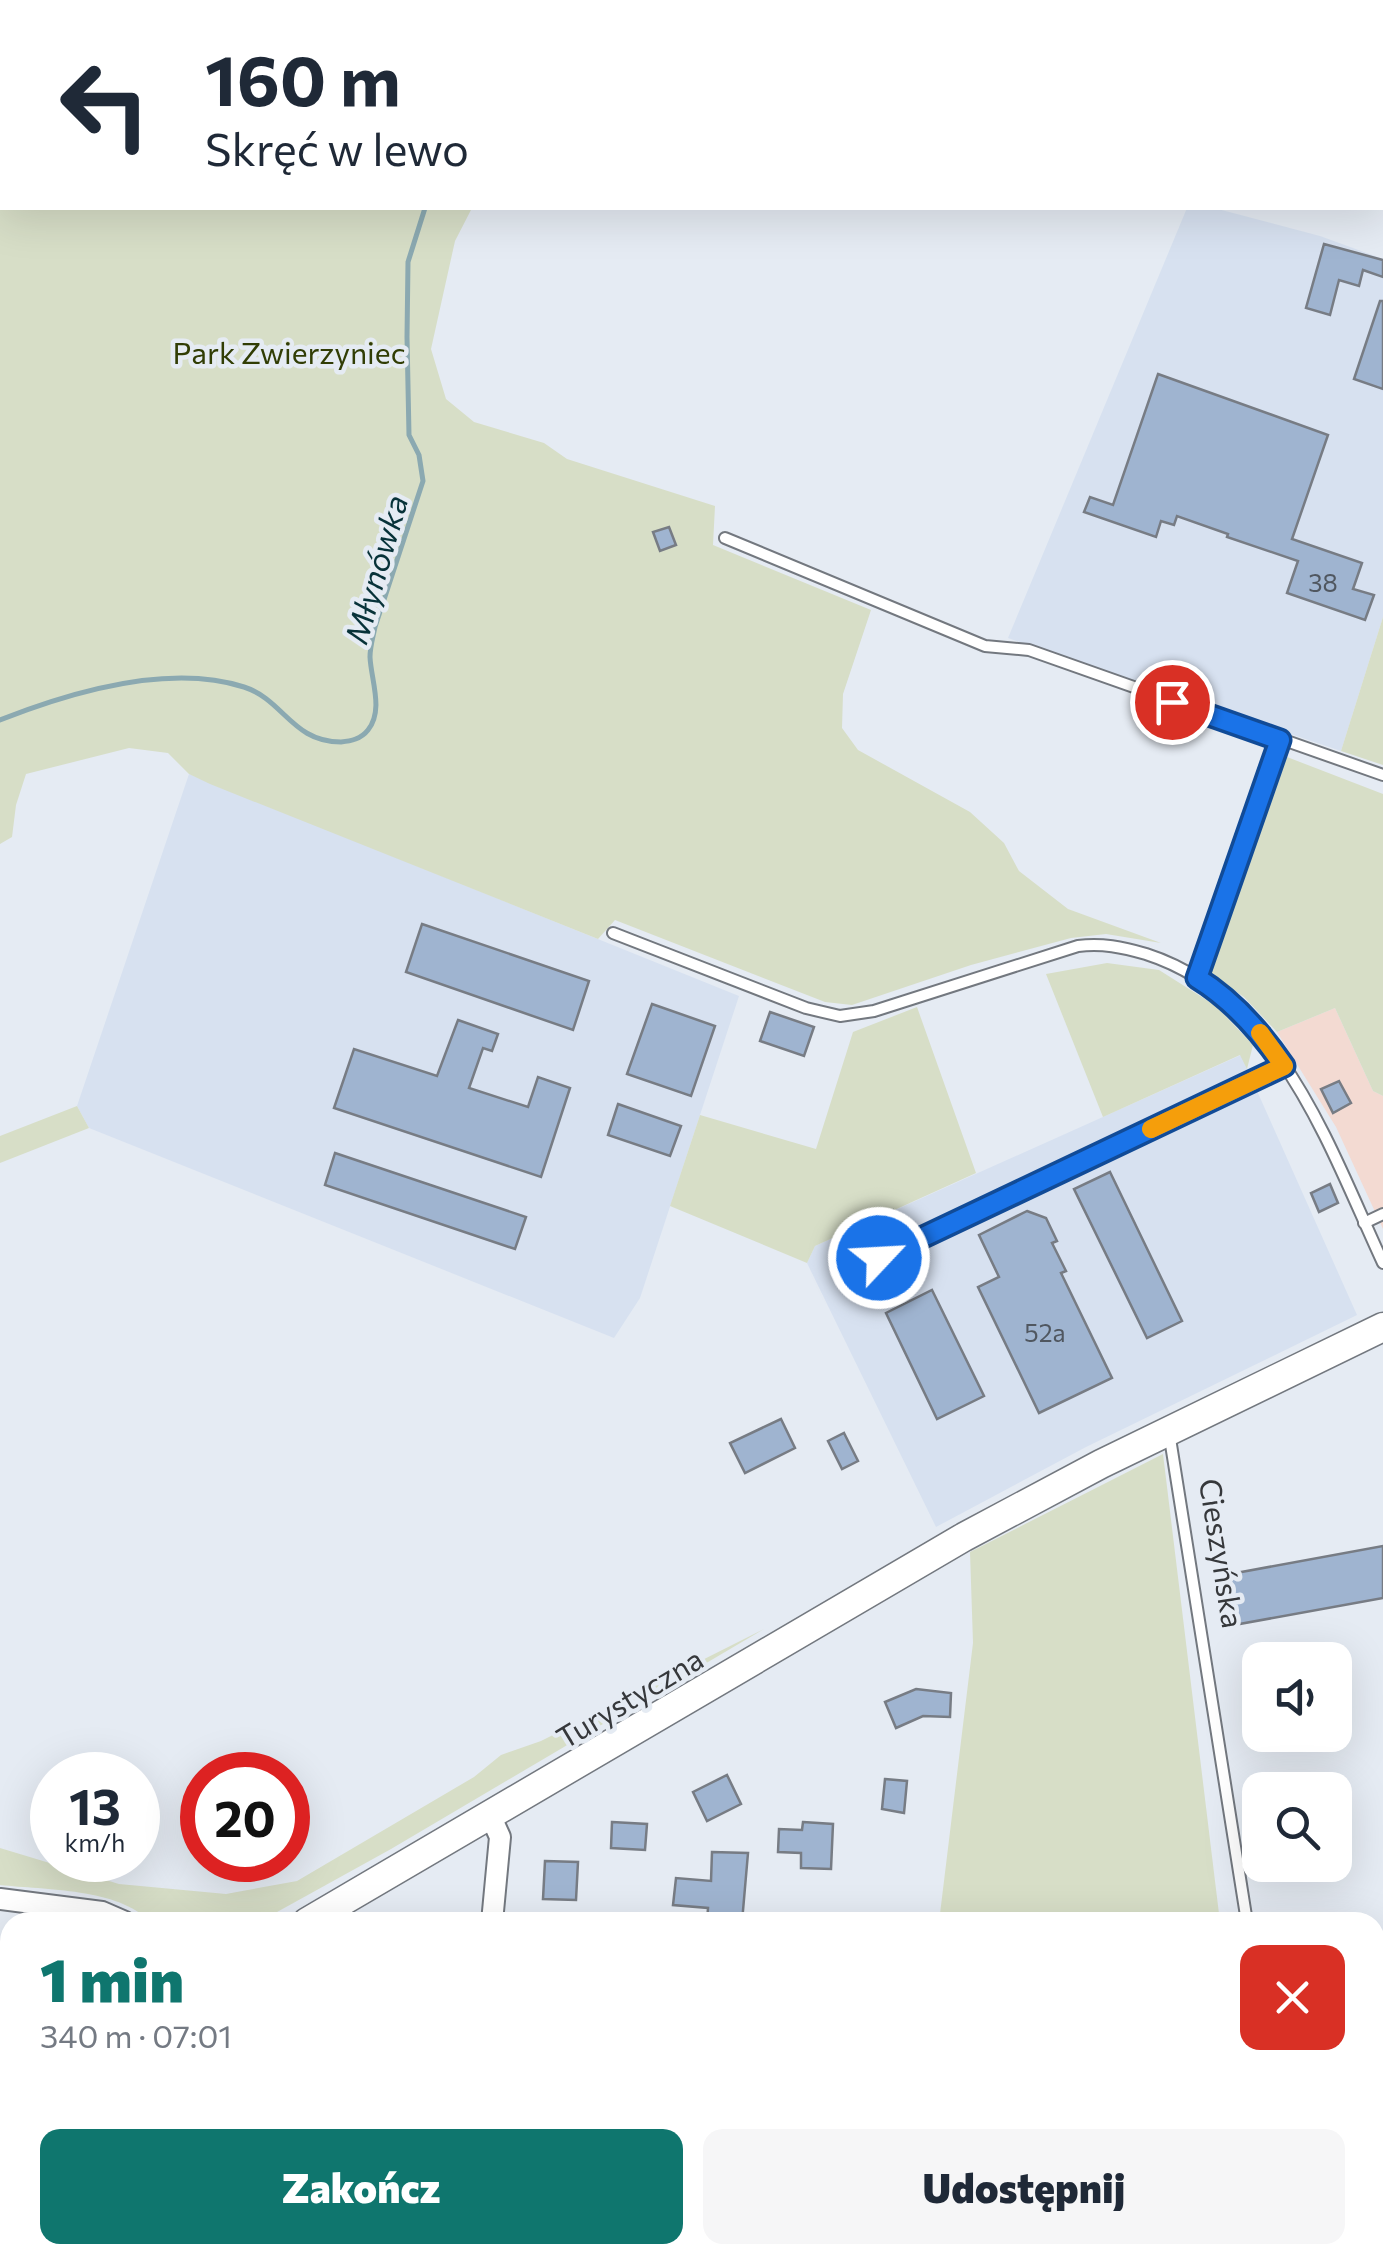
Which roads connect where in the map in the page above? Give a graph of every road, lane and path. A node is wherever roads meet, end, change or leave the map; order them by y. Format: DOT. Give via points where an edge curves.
graph roads {
  1 [pos="725,538"];
  2 [pos="1280,740"];
  3 [pos="1383,775"];
  4 [pos="613,933"];
  5 [pos="1197,978"];
  6 [pos="1284,1066"];
  7 [pos="1383,1214"];
  8 [pos="1364,1223"];
  9 [pos="879,1258"];
  10 [pos="1383,1263"];
  11 [pos="1383,1326"];
  12 [pos="1169,1431"];
  13 [pos="490,1816"];
  14 [pos="0,1899"];
  15 [pos="102,1912"];
  16 [pos="324,1912"];
  17 [pos="493,1912"];
  18 [pos="1246,1912"];
  1 -- 2 [label="lane" via="985,646 1029,650"];
  2 -- 3 [label="lane"];
  2 -- 5 [label="lane"];
  4 -- 5 [label="lane" via="840,1016 1093,944 1168,961"];
  5 -- 6 [label="lane" via="1238,1009"];
  6 -- 8 [label="lane" via="1319,1121"];
  6 -- 9 [label="lane"];
  7 -- 8 [label="lane"];
  8 -- 10 [label="lane"];
  11 -- 12 [label="main road"];
  12 -- 13 [label="main road, Turystyczna" via="983,1526"];
  12 -- 18 [label="lane, Cieszyńska"];
  13 -- 16 [label="main road, Turystyczna"];
  13 -- 17 [label="street" via="500,1838"];
  14 -- 15 [label="street"];
}
